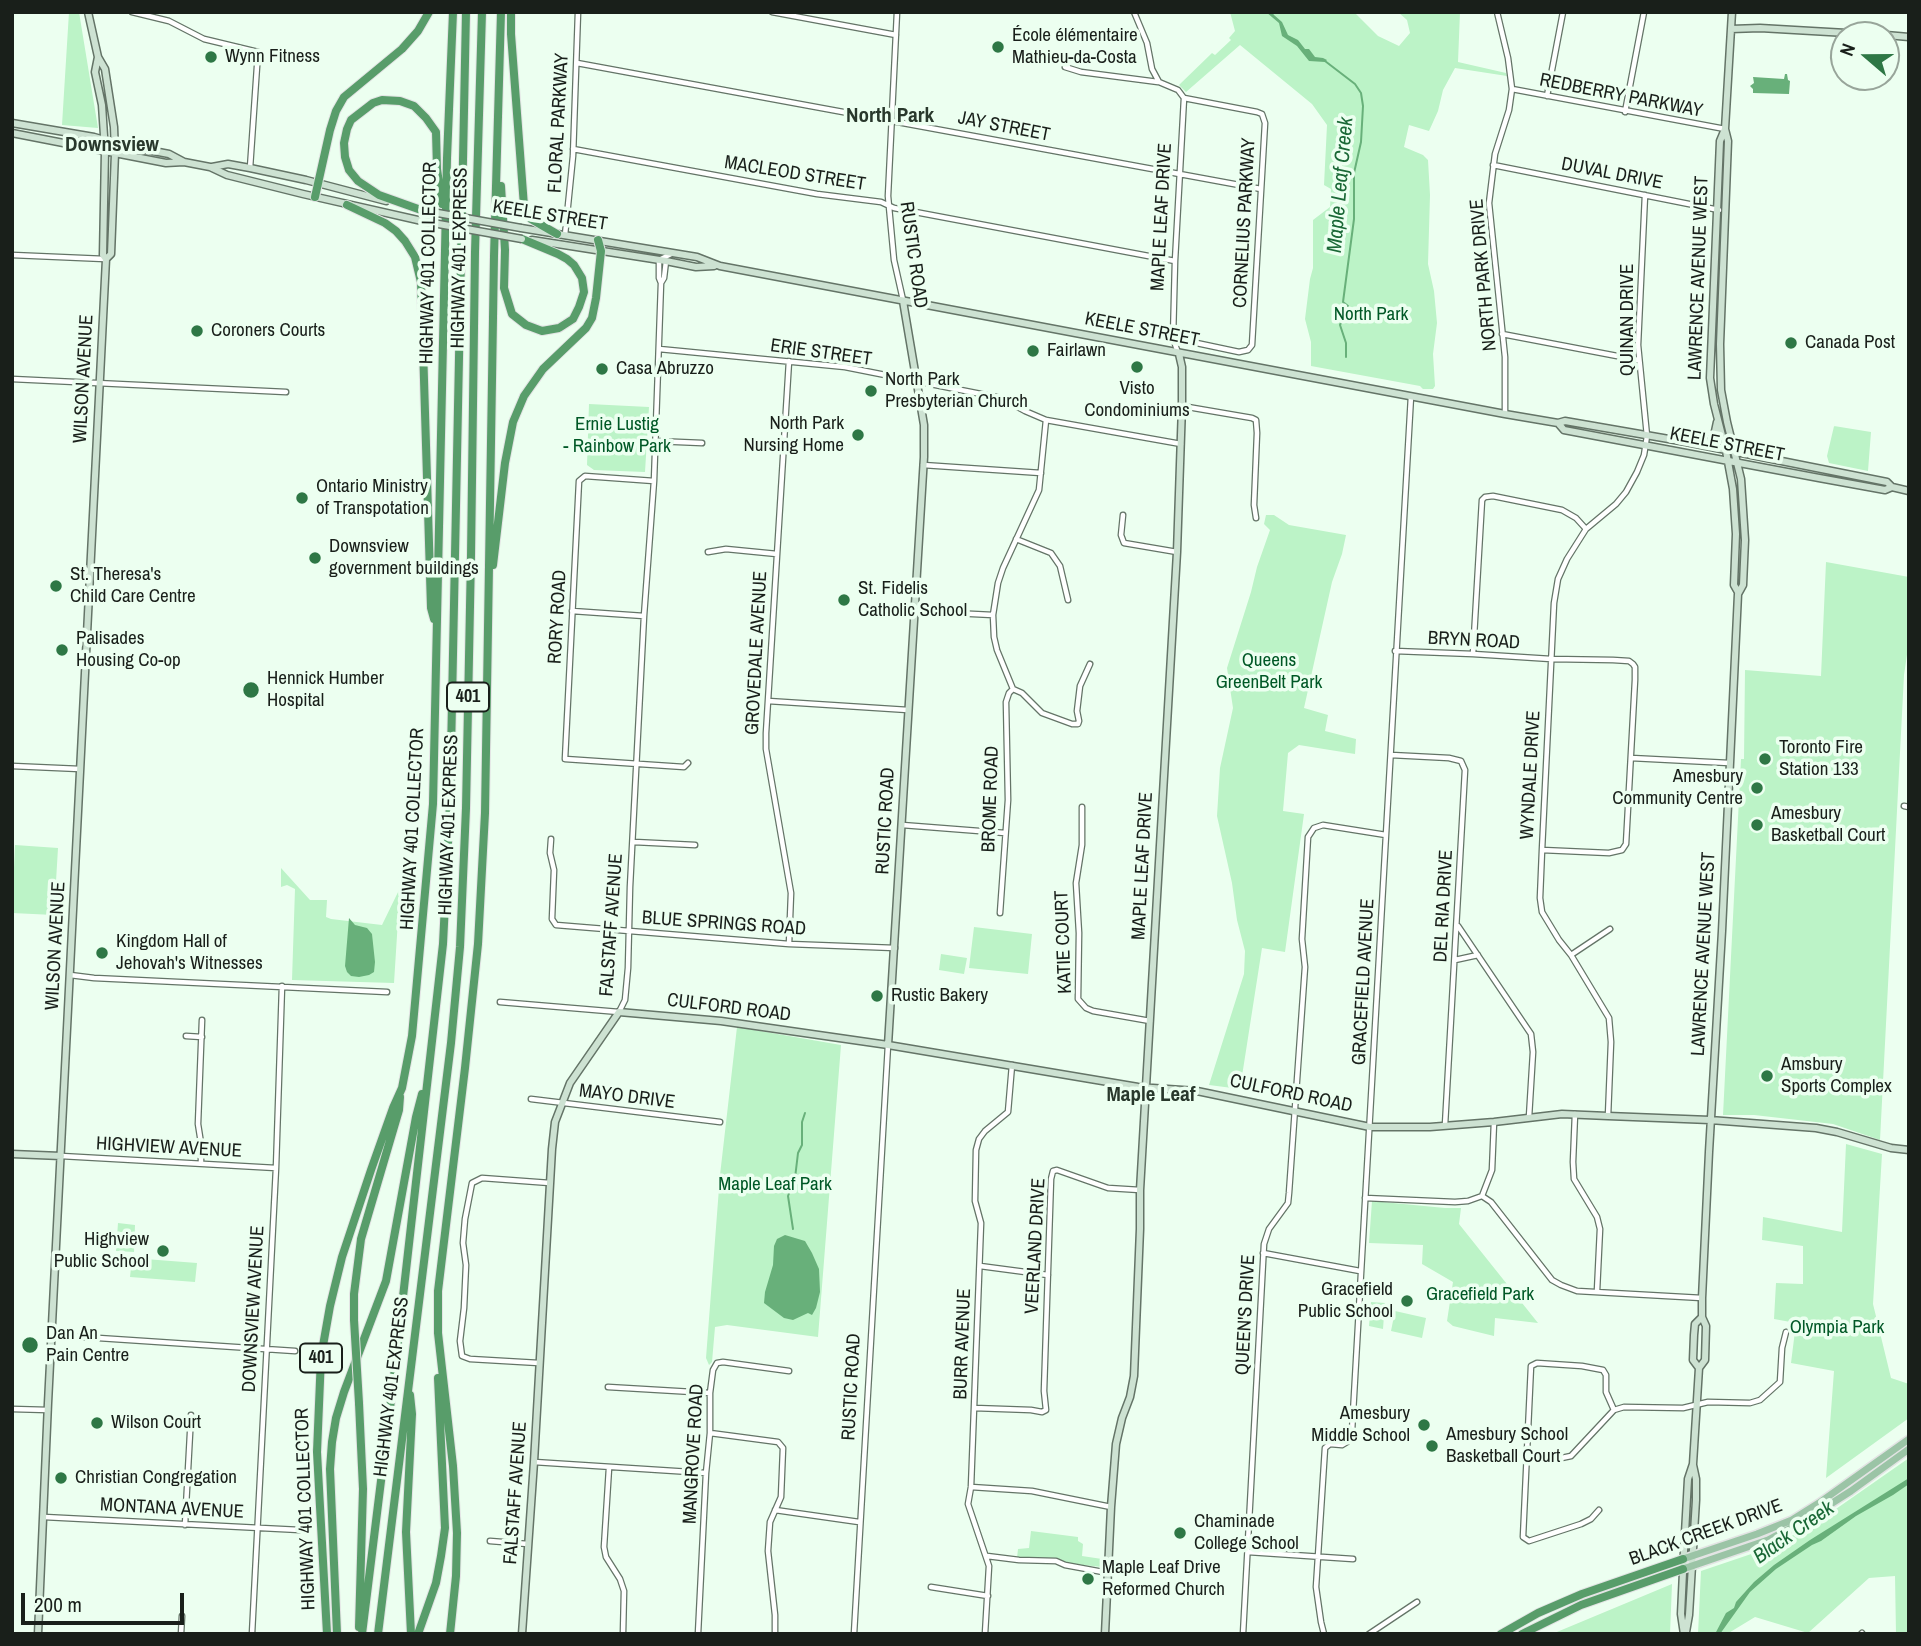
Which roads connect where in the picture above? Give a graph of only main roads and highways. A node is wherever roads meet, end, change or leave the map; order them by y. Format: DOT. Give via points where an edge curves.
graph roads {
  1 [pos="88,12"];
  2 [pos="429,12"];
  3 [pos="453,12"];
  4 [pos="466,12"];
  5 [pos="482,12"];
  6 [pos="501,12"];
  7 [pos="512,12"];
  8 [pos="1732,12"];
  9 [pos="1731,29"];
  10 [pos="1830,32"];
  11 [pos="98,57"];
  12 [pos="12,123"];
  13 [pos="498,128"];
  14 [pos="1725,129"];
  15 [pos="12,133"];
  16 [pos="20,134"];
  17 [pos="104,139"];
  18 [pos="115,142"];
  19 [pos="105,151"];
  20 [pos="115,153"];
  21 [pos="184,162"];
  22 [pos="210,167"];
  23 [pos="318,183"];
  24 [pos="315,197"];
  25 [pos="347,205"];
  26 [pos="421,210"];
  27 [pos="445,232"];
  28 [pos="561,235"];
  29 [pos="522,239"];
  30 [pos="598,240"];
  31 [pos="601,251"];
  32 [pos="106,259"];
  33 [pos="720,266"];
  34 [pos="903,301"];
  35 [pos="1720,344"];
  36 [pos="1710,347"];
  37 [pos="1179,354"];
  38 [pos="1718,419"];
  39 [pos="1558,423"];
  40 [pos="1698,445"];
  41 [pos="1726,451"];
  42 [pos="1736,452"];
  43 [pos="1728,462"];
  44 [pos="1738,464"];
  45 [pos="1761,468"];
  46 [pos="1820,469"];
  47 [pos="1819,478"];
  48 [pos="1741,479"];
  49 [pos="1892,487"];
  50 [pos="1909,491"];
  51 [pos="489,579"];
  52 [pos="1738,592"];
  53 [pos="436,629"];
  54 [pos="619,1012"];
  55 [pos="888,1045"];
  56 [pos="429,1071"];
  57 [pos="1146,1087"];
  58 [pos="400,1094"];
  59 [pos="1710,1120"];
  60 [pos="1909,1150"];
  61 [pos="12,1154"];
  62 [pos="61,1156"];
  63 [pos="1702,1317"];
  64 [pos="438,1333"];
  65 [pos="1699,1368"];
  66 [pos="409,1378"];
  67 [pos="1909,1439"];
  68 [pos="1909,1449"];
  69 [pos="1693,1464"];
  70 [pos="1693,1556"];
  71 [pos="1683,1559"];
  72 [pos="1692,1566"];
  73 [pos="1683,1569"];
  74 [pos="38,1634"];
  75 [pos="327,1634"];
  76 [pos="337,1634"];
  77 [pos="361,1634"];
  78 [pos="378,1634"];
  79 [pos="411,1634"];
  80 [pos="418,1634"];
  81 [pos="450,1634"];
  82 [pos="522,1634"];
  83 [pos="1105,1634"];
  84 [pos="1501,1634"];
  85 [pos="1522,1634"];
  86 [pos="1685,1634"];
  1 -- 11 [label="main road, WILSON AVENUE"];
  2 -- 23 [label="highway" via="402,49 344,97 330,130"];
  3 -- 27 [label="highway, HIGHWAY 401 COLLECTOR / 401"];
  4 -- 56 [label="highway, HIGHWAY 401 EXPRESS / 401" via="450,802 443,944"];
  5 -- 66 [label="highway, HIGHWAY 401 EXPRESS / 401" via="460,947"];
  6 -- 13 [label="highway, 401"];
  7 -- 28 [label="highway" via="524,206 531,219"];
  8 -- 9 [label="main road, LAWRENCE AVENUE WEST"];
  9 -- 10 [label="main road"];
  9 -- 14 [label="main road, LAWRENCE AVENUE WEST"];
  11 -- 17 [label="main road, WILSON AVENUE" via="95,72"];
  11 -- 18 [label="main road, WILSON AVENUE" via="105,69"];
  12 -- 16 [label="main road"];
  12 -- 17 [label="main road, KEELE STREET"];
  13 -- 29 [label="highway" via="506,300 512,314 526,325 542,331 559,328 573,319 579,307 582,278 567,259"];
  13 -- 51 [label="highway, 401"];
  14 -- 35 [label="main road, LAWRENCE AVENUE WEST"];
  14 -- 36 [label="main road, LAWRENCE AVENUE WEST" via="1720,141"];
  15 -- 16 [label="main road, KEELE STREET"];
  16 -- 19 [label="main road, KEELE STREET"];
  17 -- 18 [label="main road, KEELE STREET"];
  17 -- 19 [label="main road, WILSON AVENUE"];
  18 -- 20 [label="main road, WILSON AVENUE"];
  18 -- 21 [label="main road, KEELE STREET" via="169,154"];
  19 -- 20 [label="main road, KEELE STREET"];
  19 -- 32 [label="main road, WILSON AVENUE"];
  20 -- 21 [label="main road, KEELE STREET"];
  20 -- 32 [label="main road, WILSON AVENUE" via="111,254"];
  21 -- 22 [label="main road, KEELE STREET"];
  22 -- 23 [label="main road, KEELE STREET" via="229,164"];
  22 -- 24 [label="main road, KEELE STREET"];
  23 -- 24 [label="highway"];
  23 -- 26 [label="main road, KEELE STREET"];
  24 -- 25 [label="main road, KEELE STREET"];
  25 -- 29 [label="main road, KEELE STREET, bridge"];
  25 -- 53 [label="highway" via="396,231 415,257 421,282 431,608"];
  26 -- 27 [label="highway" via="379,195 349,170 344,143 347,129 351,120 373,103 400,101 414,106 436,132"];
  26 -- 28 [label="main road, KEELE STREET, bridge"];
  27 -- 53 [label="highway, HIGHWAY 401 COLLECTOR / 401"];
  28 -- 30 [label="main road, KEELE STREET"];
  29 -- 31 [label="main road, KEELE STREET"];
  30 -- 31 [label="highway"];
  30 -- 33 [label="main road, KEELE STREET" via="697,257"];
  31 -- 33 [label="main road, KEELE STREET" via="696,267"];
  31 -- 51 [label="highway" via="592,318 544,369 524,396 513,422"];
  32 -- 62 [label="main road, WILSON AVENUE"];
  33 -- 34 [label="main road, KEELE STREET"];
  34 -- 37 [label="main road, KEELE STREET"];
  34 -- 55 [label="main road, RUSTIC ROAD" via="924,425"];
  35 -- 36 [label="main road"];
  35 -- 42 [label="main road, LAWRENCE AVENUE WEST" via="1721,390"];
  36 -- 38 [label="main road, LAWRENCE AVENUE WEST" via="1710,379"];
  37 -- 39 [label="main road, KEELE STREET"];
  37 -- 57 [label="main road, MAPLE LEAF DRIVE" via="1182,406 1177,552"];
  38 -- 40 [label="main road" via="1714,436"];
  38 -- 41 [label="main road, LAWRENCE AVENUE WEST"];
  39 -- 40 [label="main road, KEELE STREET"];
  39 -- 43 [label="main road, KEELE STREET" via="1564,430"];
  40 -- 41 [label="main road, KEELE STREET"];
  41 -- 42 [label="main road, KEELE STREET"];
  41 -- 43 [label="main road, LAWRENCE AVENUE WEST"];
  42 -- 44 [label="main road, LAWRENCE AVENUE WEST"];
  42 -- 46 [label="main road, KEELE STREET"];
  43 -- 44 [label="main road, KEELE STREET"];
  43 -- 52 [label="main road, LAWRENCE AVENUE WEST" via="1734,489 1734,584"];
  44 -- 45 [label="main road, KEELE STREET"];
  44 -- 48 [label="main road, LAWRENCE AVENUE WEST"];
  45 -- 47 [label="main road, KEELE STREET"];
  45 -- 48 [label="main road" via="1750,470"];
  46 -- 47 [label="main road"];
  46 -- 49 [label="main road, KEELE STREET" via="1887,482"];
  47 -- 49 [label="main road, KEELE STREET" via="1885,490"];
  48 -- 52 [label="main road, LAWRENCE AVENUE WEST" via="1745,540"];
  49 -- 50 [label="main road, KEELE STREET"];
  51 -- 64 [label="highway, 401" via="478,944 438,1291"];
  52 -- 59 [label="main road, LAWRENCE AVENUE WEST"];
  53 -- 58 [label="highway, HIGHWAY 401 COLLECTOR / 401" via="433,804 412,1036"];
  54 -- 55 [label="main road, CULFORD ROAD"];
  54 -- 82 [label="main road, FALSTAFF AVENUE" via="570,1083 555,1122"];
  55 -- 57 [label="main road, CULFORD ROAD"];
  56 -- 76 [label="highway" via="416,1117 386,1281 336,1418 330,1469"];
  56 -- 77 [label="highway, HIGHWAY 401 EXPRESS / 401"];
  57 -- 59 [label="main road, CULFORD ROAD" via="1196,1091 1370,1127 1430,1127 1575,1114"];
  57 -- 83 [label="main road, MAPLE LEAF DRIVE" via="1134,1376 1115,1444"];
  58 -- 75 [label="highway, HIGHWAY 401 COLLECTOR / 401" via="342,1257 321,1357 317,1452"];
  58 -- 77 [label="highway, bridge" via="361,1239 354,1294 363,1489"];
  59 -- 60 [label="main road, CULFORD ROAD" via="1815,1128"];
  59 -- 63 [label="main road, LAWRENCE AVENUE WEST"];
  61 -- 62 [label="main road"];
  62 -- 74 [label="main road, WILSON AVENUE"];
  63 -- 65 [label="main road, LAWRENCE AVENUE WEST" via="1705,1360"];
  63 -- 65 [label="main road, LAWRENCE AVENUE WEST" via="1695,1324 1693,1360"];
  64 -- 80 [label="highway" via="444,1528 442,1556"];
  64 -- 81 [label="highway, 401" via="457,1533"];
  65 -- 69 [label="main road, LAWRENCE AVENUE WEST"];
  66 -- 78 [label="highway, HIGHWAY 401 EXPRESS / 401"];
  66 -- 79 [label="highway" via="412,1414 406,1532"];
  67 -- 70 [label="main road, BLACK CREEK DRIVE" via="1792,1520"];
  68 -- 72 [label="main road, BLACK CREEK DRIVE" via="1804,1521 1768,1540"];
  69 -- 70 [label="main road, LAWRENCE AVENUE WEST"];
  69 -- 71 [label="main road, LAWRENCE AVENUE WEST"];
  70 -- 71 [label="main road, BLACK CREEK DRIVE"];
  70 -- 72 [label="main road, LAWRENCE AVENUE WEST"];
  71 -- 73 [label="main road, LAWRENCE AVENUE WEST"];
  71 -- 84 [label="highway, BLACK CREEK DRIVE" via="1582,1594"];
  72 -- 73 [label="main road, BLACK CREEK DRIVE"];
  72 -- 86 [label="main road, LAWRENCE AVENUE WEST"];
  73 -- 85 [label="highway, BLACK CREEK DRIVE" via="1581,1605"];
  73 -- 86 [label="main road, LAWRENCE AVENUE WEST"];
}
